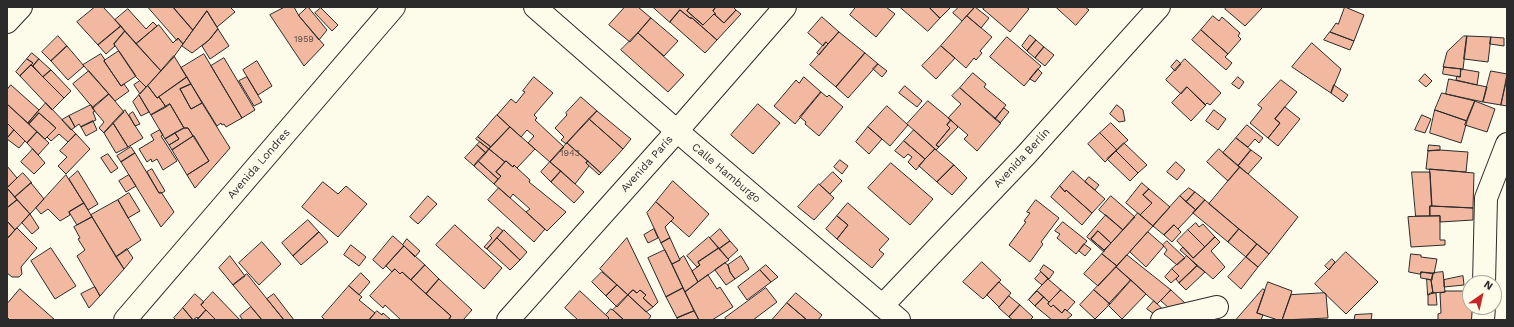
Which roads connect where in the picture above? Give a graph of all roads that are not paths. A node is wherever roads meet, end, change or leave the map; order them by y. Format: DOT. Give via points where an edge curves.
graph roads {
  1 [pos="21,7"];
  2 [pos="394,7"];
  3 [pos="535,7"];
  4 [pos="785,7"];
  5 [pos="1159,7"];
  6 [pos="7,22"];
  7 [pos="677,131"];
  8 [pos="1507,144"];
  9 [pos="1484,275"];
  10 [pos="882,306"];
  11 [pos="1217,307"];
  12 [pos="125,320"];
  13 [pos="508,320"];
  14 [pos="899,320"];
  15 [pos="1162,320"];
  1 -- 6 [label="street"];
  2 -- 12 [label="street, Avenida Londres"];
  3 -- 7 [label="street, Calle Hamburgo"];
  4 -- 7 [label="street, Avenida París"];
  5 -- 10 [label="street, Avenida Berlín" via="1026,155"];
  7 -- 10 [label="street, Calle Hamburgo"];
  7 -- 13 [label="street, Avenida París"];
  8 -- 9 [label="street" via="1486,198"];
  10 -- 14 [label="street, Calle Hamburgo"];
  11 -- 15 [label="street"];
}
